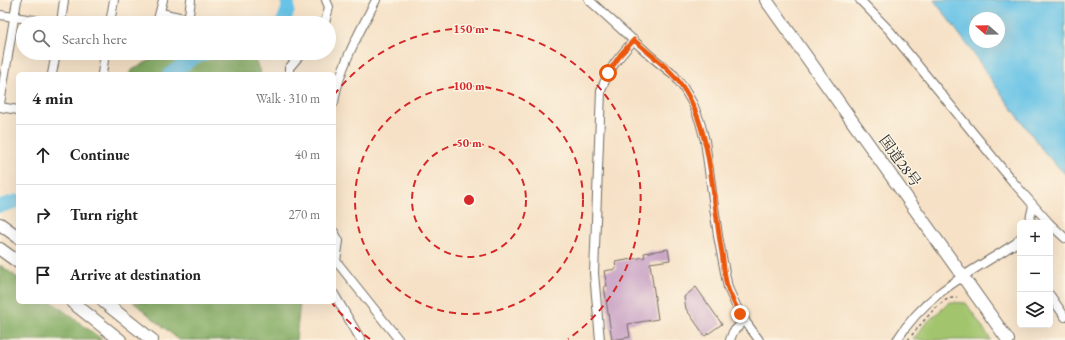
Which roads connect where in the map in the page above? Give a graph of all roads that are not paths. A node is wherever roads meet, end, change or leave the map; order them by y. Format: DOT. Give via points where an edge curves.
graph roads {
  1 [pos="17,0"];
  2 [pos="64,0"];
  3 [pos="114,0"];
  4 [pos="163,0"];
  5 [pos="191,0"];
  6 [pos="326,0"];
  7 [pos="376,0"];
  8 [pos="589,0"];
  9 [pos="766,0"];
  10 [pos="860,0"];
  11 [pos="160,13"];
  12 [pos="0,15"];
  13 [pos="62,16"];
  14 [pos="111,16"];
  15 [pos="159,16"];
  16 [pos="170,16"];
  17 [pos="189,16"];
  18 [pos="327,16"];
  19 [pos="14,17"];
  20 [pos="634,40"];
  21 [pos="55,60"];
  22 [pos="104,60"];
  23 [pos="296,60"];
  24 [pos="52,72"];
  25 [pos="102,72"];
  26 [pos="289,72"];
  27 [pos="336,95"];
  28 [pos="0,105"];
  29 [pos="16,109"];
  30 [pos="1033,206"];
  31 [pos="1030,220"];
  32 [pos="1047,220"];
  33 [pos="0,224"];
  34 [pos="1053,226"];
  35 [pos="16,236"];
  36 [pos="336,236"];
  37 [pos="1065,238"];
  38 [pos="1017,244"];
  39 [pos="0,249"];
  40 [pos="16,261"];
  41 [pos="336,261"];
  42 [pos="336,261"];
  43 [pos="963,276"];
  44 [pos="336,297"];
  45 [pos="1053,299"];
  46 [pos="74,304"];
  47 [pos="107,304"];
  48 [pos="1065,317"];
  49 [pos="745,320"];
  50 [pos="120,340"];
  51 [pos="152,340"];
  52 [pos="361,340"];
  53 [pos="399,340"];
  54 [pos="600,340"];
  55 [pos="730,340"];
  56 [pos="759,340"];
  57 [pos="898,340"];
  58 [pos="1008,340"];
  1 -- 19 [label="street"];
  2 -- 13 [label="street"];
  3 -- 14 [label="street"];
  4 -- 11 [label="street"];
  5 -- 17 [label="street"];
  6 -- 18 [label="street" via="329,7"];
  7 -- 27 [label="street" via="342,73"];
  8 -- 20 [label="street"];
  9 -- 43 [label="highway, 国道28号"];
  10 -- 30 [label="street" via="890,31"];
  11 -- 15 [label="street"];
  11 -- 16 [label="street"];
  12 -- 19 [label="street"];
  19 -- 28 [label="street"];
  20 -- 49 [label="street" via="674,75 700,122 710,168 718,236 728,288"];
  20 -- 54 [label="street" via="608,73 601,90 594,273"];
  21 -- 24 [label="street"];
  22 -- 25 [label="street"];
  23 -- 26 [label="street" via="289,68"];
  28 -- 29 [label="street"];
  30 -- 31 [label="street"];
  30 -- 32 [label="street"];
  33 -- 35 [label="highway"];
  34 -- 37 [label="street"];
  36 -- 41 [label="street" via="339,241"];
  38 -- 43 [label="street"];
  39 -- 40 [label="highway"];
  42 -- 53 [label="street"];
  43 -- 57 [label="street" via="920,310"];
  43 -- 58 [label="highway, 国道28号"];
  44 -- 52 [label="street"];
  45 -- 48 [label="street"];
  46 -- 50 [label="highway"];
  47 -- 51 [label="highway"];
  49 -- 55 [label="street" via="733,332"];
  49 -- 56 [label="street"];
}
